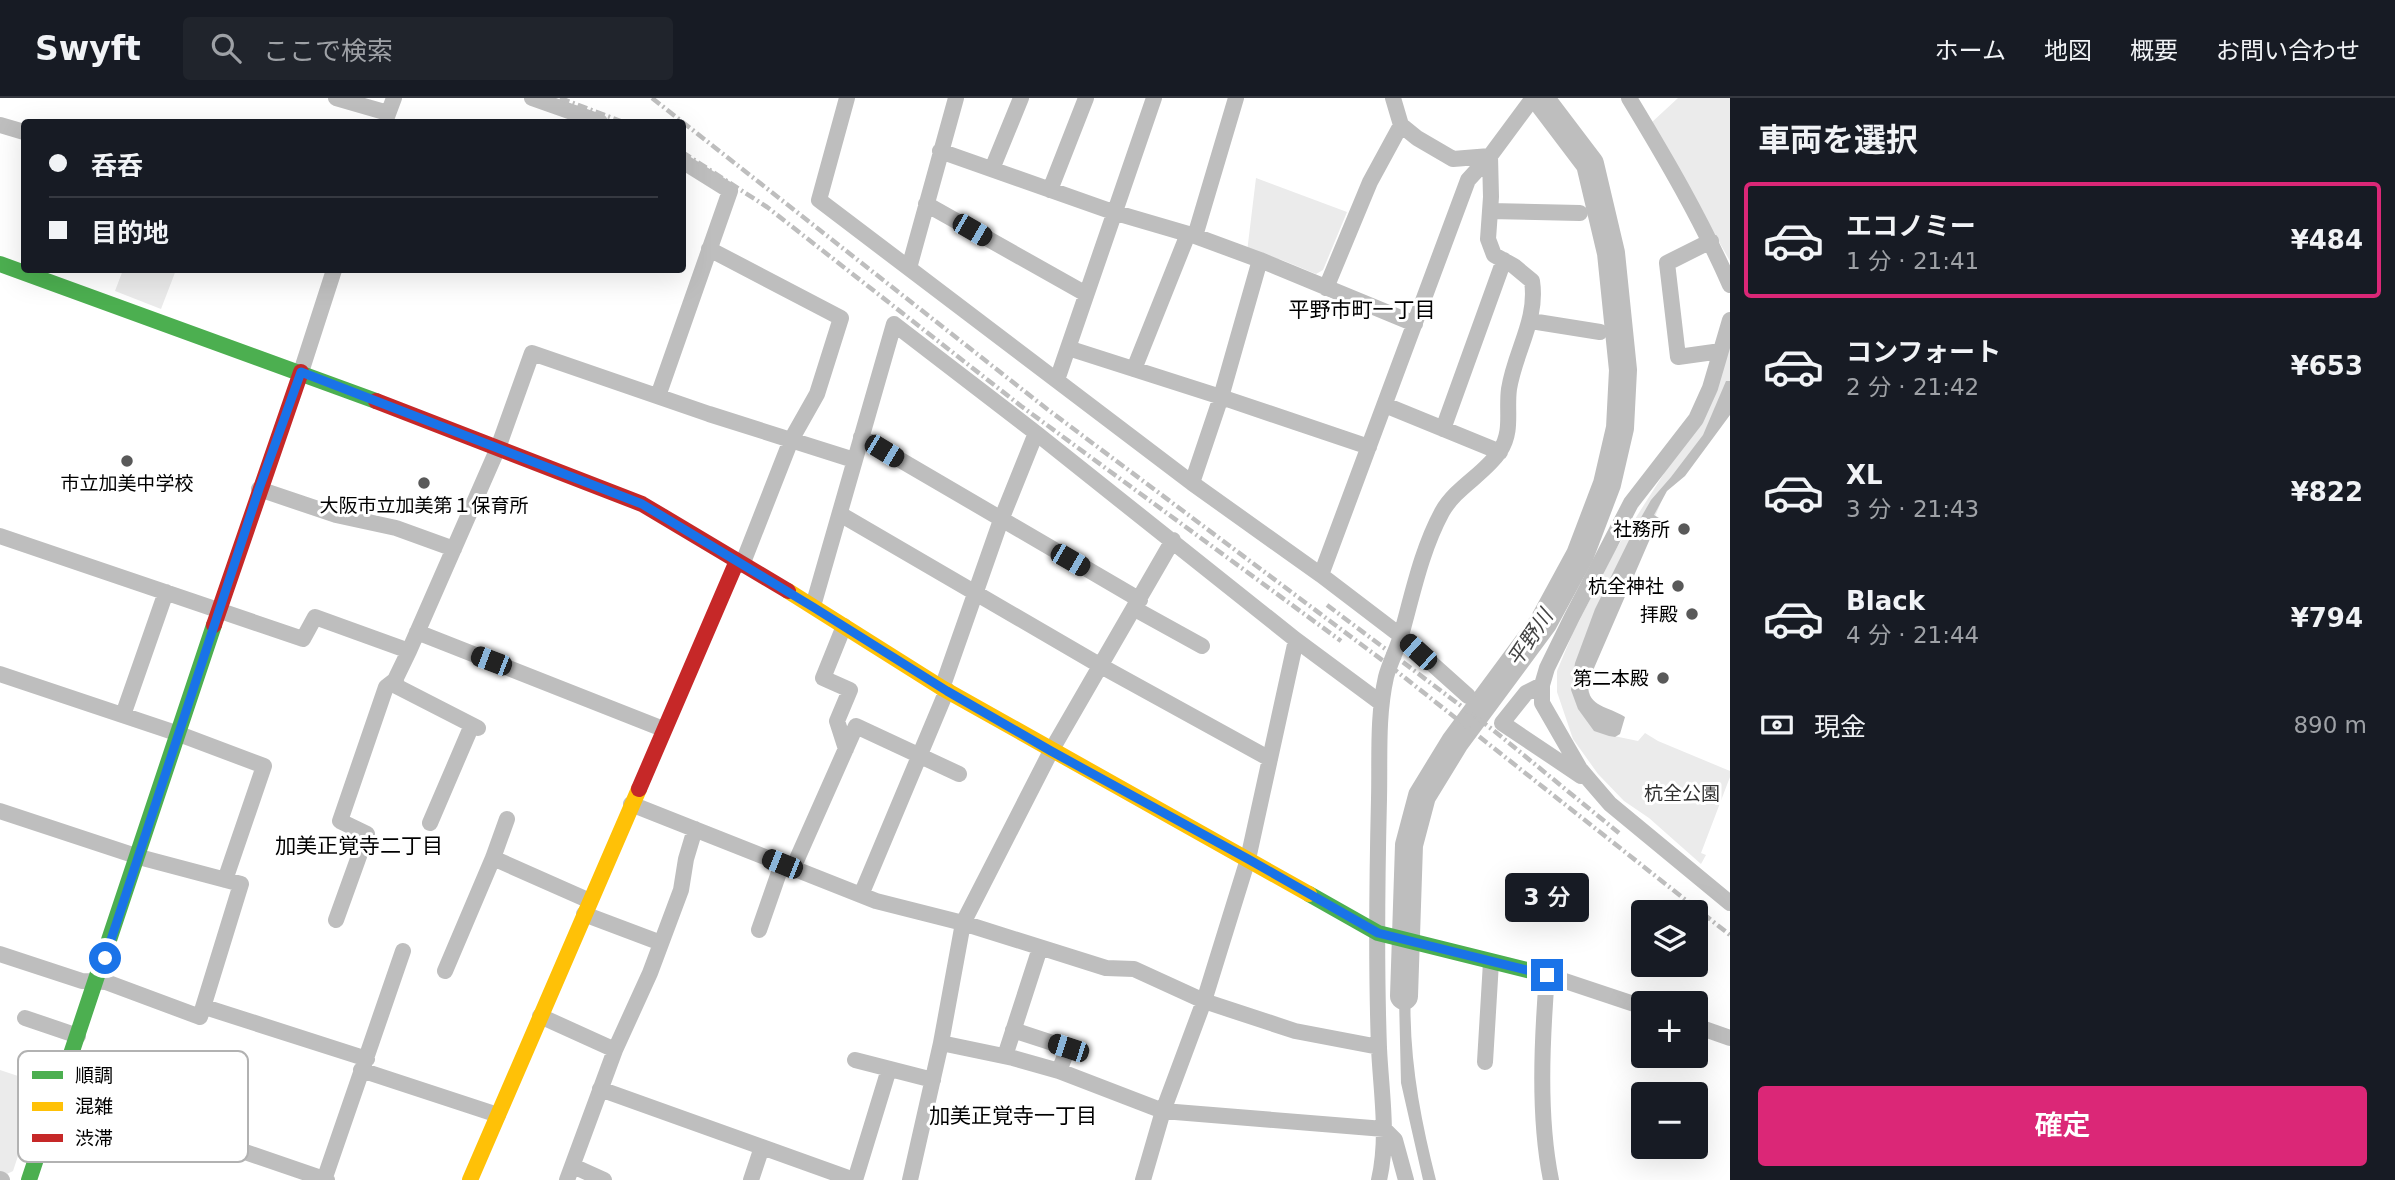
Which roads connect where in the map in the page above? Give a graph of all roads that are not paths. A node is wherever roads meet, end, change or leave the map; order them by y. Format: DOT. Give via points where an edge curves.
graph roads {
  1 [pos="336,98"];
  2 [pos="532,98"];
  3 [pos="956,98"];
  4 [pos="1021,98"];
  5 [pos="1086,98"];
  6 [pos="1154,98"];
  7 [pos="1236,98"];
  8 [pos="1393,98"];
  9 [pos="1534,98"];
  10 [pos="1629,98"];
  11 [pos="842,99"];
  12 [pos="389,111"];
  13 [pos="592,119"];
  14 [pos="0,125"];
  15 [pos="1401,125"];
  16 [pos="21,131"];
  17 [pos="940,151"];
  18 [pos="1490,156"];
  19 [pos="686,164"];
  20 [pos="992,169"];
  21 [pos="1050,190"];
  22 [pos="926,204"];
  23 [pos="1490,211"];
  24 [pos="1114,212"];
  25 [pos="1580,212"];
  26 [pos="1191,235"];
  27 [pos="1711,241"];
  28 [pos="709,249"];
  29 [pos="1260,260"];
  30 [pos="1504,260"];
  31 [pos="0,264"];
  32 [pos="909,268"];
  33 [pos="21,272"];
  34 [pos="25,273"];
  35 [pos="333,273"];
  36 [pos="1730,285"];
  37 [pos="1326,288"];
  38 [pos="1086,294"];
  39 [pos="1730,320"];
  40 [pos="1531,321"];
  41 [pos="1415,324"];
  42 [pos="1600,332"];
  43 [pos="1068,348"];
  44 [pos="1721,351"];
  45 [pos="1134,369"];
  46 [pos="301,372"];
  47 [pos="1057,380"];
  48 [pos="658,396"];
  49 [pos="1221,397"];
  50 [pos="1385,405"];
  51 [pos="1443,429"];
  52 [pos="1036,433"];
  53 [pos="861,437"];
  54 [pos="791,440"];
  55 [pos="1369,447"];
  56 [pos="498,448"];
  57 [pos="1500,452"];
  58 [pos="854,460"];
  59 [pos="1192,484"];
  60 [pos="259,489"];
  61 [pos="840,514"];
  62 [pos="1001,520"];
  63 [pos="0,536"];
  64 [pos="1173,540"];
  65 [pos="454,549"];
  66 [pos="739,563"];
  67 [pos="1321,575"];
  68 [pos="166,592"];
  69 [pos="975,593"];
  70 [pos="1137,604"];
  71 [pos="813,607"];
  72 [pos="220,610"];
  73 [pos="844,626"];
  74 [pos="417,632"];
  75 [pos="1401,636"];
  76 [pos="1296,640"];
  77 [pos="1202,646"];
  78 [pos="409,651"];
  79 [pos="1101,666"];
  80 [pos="0,674"];
  81 [pos="395,680"];
  82 [pos="1542,685"];
  83 [pos="944,689"];
  84 [pos="1468,696"];
  85 [pos="1381,703"];
  86 [pos="123,715"];
  87 [pos="663,729"];
  88 [pos="179,734"];
  89 [pos="846,749"];
  90 [pos="1051,751"];
  91 [pos="919,756"];
  92 [pos="1269,759"];
  93 [pos="959,774"];
  94 [pos="1591,782"];
  95 [pos="631,804"];
  96 [pos="0,811"];
  97 [pos="507,819"];
  98 [pos="430,823"];
  99 [pos="695,829"];
  100 [pos="139,857"];
  101 [pos="493,859"];
  102 [pos="1248,859"];
  103 [pos="788,866"];
  104 [pos="225,880"];
  105 [pos="861,895"];
  106 [pos="1730,903"];
  107 [pos="587,907"];
  108 [pos="336,920"];
  109 [pos="963,923"];
  110 [pos="759,930"];
  111 [pos="1383,935"];
  112 [pos="661,943"];
  113 [pos="1040,948"];
  114 [pos="403,951"];
  115 [pos="0,954"];
  116 [pos="1492,962"];
  117 [pos="445,971"];
  118 [pos="1547,975"];
  119 [pos="96,983"];
  120 [pos="1204,1001"];
  121 [pos="1631,1003"];
  122 [pos="205,1007"];
  123 [pos="540,1016"];
  124 [pos="25,1018"];
  125 [pos="1013,1030"];
  126 [pos="1708,1030"];
  127 [pos="78,1036"];
  128 [pos="1730,1038"];
  129 [pos="941,1043"];
  130 [pos="1379,1047"];
  131 [pos="615,1050"];
  132 [pos="73,1051"];
  133 [pos="1005,1056"];
  134 [pos="855,1060"];
  135 [pos="1485,1062"];
  136 [pos="364,1065"];
  137 [pos="889,1069"];
  138 [pos="1059,1071"];
  139 [pos="933,1080"];
  140 [pos="600,1089"];
  141 [pos="1163,1111"];
  142 [pos="498,1115"];
  143 [pos="1384,1129"];
  144 [pos="762,1147"];
  145 [pos="248,1153"];
  146 [pos="35,1162"];
  147 [pos="570,1173"];
  148 [pos="29,1180"];
  149 [pos="325,1180"];
  150 [pos="470,1180"];
  151 [pos="604,1180"];
  152 [pos="751,1180"];
  153 [pos="855,1180"];
  154 [pos="910,1180"];
  155 [pos="1143,1180"];
  156 [pos="1379,1180"];
  157 [pos="1406,1180"];
  158 [pos="1551,1180"];
  1 -- 12 [label="street"];
  2 -- 13 [label="street"];
  3 -- 17 [label="street"];
  4 -- 20 [label="street"];
  5 -- 21 [label="street"];
  6 -- 24 [label="street"];
  7 -- 26 [label="street"];
  8 -- 15 [label="street"];
  9 -- 18 [label="street"];
  10 -- 27 [label="street"];
  11 -- 32 [label="street" via="819,200"];
  14 -- 16 [label="street"];
  15 -- 18 [label="street" via="1453,159"];
  15 -- 37 [label="street" via="1370,182"];
  17 -- 20 [label="street"];
  17 -- 22 [label="street"];
  18 -- 23 [label="street"];
  18 -- 41 [label="street" via="1468,180"];
  19 -- 28 [label="street" via="730,191"];
  20 -- 21 [label="street"];
  21 -- 24 [label="street"];
  22 -- 32 [label="street"];
  22 -- 38 [label="street"];
  23 -- 25 [label="street"];
  23 -- 30 [label="street" via="1488,239 1494,255"];
  24 -- 26 [label="street"];
  24 -- 38 [label="street"];
  26 -- 29 [label="street"];
  26 -- 45 [label="street"];
  27 -- 36 [label="street"];
  27 -- 44 [label="street" via="1667,263 1678,357"];
  28 -- 48 [label="street"];
  28 -- 54 [label="street" via="841,318 817,394"];
  29 -- 37 [label="street"];
  29 -- 49 [label="street"];
  30 -- 40 [label="street" via="1532,281"];
  30 -- 51 [label="street"];
  31 -- 33 [label="street"];
  32 -- 47 [label="street"];
  34 -- 46 [label="street"];
  35 -- 46 [label="street"];
  37 -- 41 [label="street"];
  38 -- 43 [label="street"];
  39 -- 44 [label="street"];
  40 -- 42 [label="street"];
  40 -- 57 [label="street" via="1509,388 1509,434"];
  41 -- 50 [label="street"];
  43 -- 45 [label="street"];
  43 -- 47 [label="street"];
  44 -- 82 [label="street" via="1696,419 1631,503"];
  45 -- 49 [label="street"];
  46 -- 56 [label="street"];
  46 -- 60 [label="street"];
  47 -- 59 [label="street"];
  48 -- 54 [label="street"];
  48 -- 56 [label="street" via="532,353"];
  49 -- 55 [label="street"];
  49 -- 59 [label="street"];
  50 -- 51 [label="street"];
  50 -- 55 [label="street"];
  51 -- 57 [label="street"];
  52 -- 53 [label="street" via="894,324"];
  52 -- 62 [label="street"];
  52 -- 64 [label="street"];
  53 -- 58 [label="street"];
  53 -- 62 [label="street"];
  54 -- 58 [label="street"];
  54 -- 66 [label="street"];
  55 -- 67 [label="street"];
  56 -- 65 [label="street"];
  56 -- 66 [label="street" via="642,504"];
  57 -- 75 [label="street" via="1443,512 1417,574"];
  58 -- 61 [label="street"];
  59 -- 67 [label="street"];
  60 -- 65 [label="street"];
  60 -- 72 [label="street"];
  61 -- 69 [label="street"];
  61 -- 71 [label="street"];
  62 -- 69 [label="street"];
  62 -- 70 [label="street"];
  63 -- 68 [label="street"];
  64 -- 70 [label="street"];
  64 -- 76 [label="street"];
  65 -- 74 [label="street"];
  66 -- 71 [label="street"];
  66 -- 87 [label="street"];
  67 -- 75 [label="street"];
  68 -- 72 [label="street"];
  68 -- 86 [label="street"];
  69 -- 79 [label="street"];
  69 -- 83 [label="street"];
  70 -- 77 [label="street"];
  70 -- 79 [label="street"];
  71 -- 73 [label="street"];
  72 -- 78 [label="street" via="303,639 315,617"];
  72 -- 88 [label="street"];
  73 -- 83 [label="street"];
  73 -- 89 [label="street" via="823,678 850,690 837,721"];
  74 -- 78 [label="street"];
  74 -- 87 [label="street"];
  75 -- 84 [label="street"];
  75 -- 85 [label="street"];
  76 -- 85 [label="street"];
  76 -- 92 [label="street"];
  78 -- 81 [label="street"];
  79 -- 90 [label="street"];
  79 -- 92 [label="street"];
  80 -- 86 [label="street"];
  81 -- 98 [label="street" via="398,687 475,726"];
  81 -- 108 [label="street" via="386,687 340,821 367,834"];
  82 -- 94 [label="street" via="1542,703"];
  82 -- 94 [label="street" via="1525,693 1502,723"];
  83 -- 90 [label="street"];
  83 -- 91 [label="street"];
  85 -- 111 [label="street" via="1378,843"];
  86 -- 88 [label="street"];
  87 -- 95 [label="street"];
  88 -- 100 [label="street"];
  88 -- 104 [label="street" via="264,766"];
  89 -- 91 [label="street" via="856,726"];
  89 -- 103 [label="street"];
  90 -- 102 [label="street"];
  90 -- 109 [label="street"];
  91 -- 93 [label="street"];
  91 -- 105 [label="street"];
  92 -- 102 [label="street"];
  94 -- 106 [label="street" via="1610,804"];
  95 -- 99 [label="street"];
  95 -- 107 [label="street"];
  96 -- 100 [label="street"];
  97 -- 101 [label="street"];
  99 -- 103 [label="street"];
  99 -- 112 [label="street" via="681,890"];
  100 -- 104 [label="street"];
  100 -- 119 [label="street"];
  101 -- 107 [label="street"];
  101 -- 117 [label="street"];
  102 -- 111 [label="street"];
  102 -- 120 [label="street"];
  103 -- 105 [label="street"];
  103 -- 110 [label="street"];
  104 -- 122 [label="street" via="241,884"];
  105 -- 109 [label="street"];
  107 -- 112 [label="street"];
  107 -- 123 [label="street"];
  109 -- 113 [label="street"];
  109 -- 129 [label="street"];
  111 -- 116 [label="street"];
  111 -- 130 [label="street"];
  112 -- 131 [label="street"];
  113 -- 120 [label="street" via="1106,968 1134,969"];
  113 -- 125 [label="street"];
  114 -- 136 [label="street"];
  115 -- 119 [label="street"];
  116 -- 118 [label="street"];
  116 -- 135 [label="street"];
  118 -- 121 [label="street"];
  118 -- 158 [label="street" via="1544,1130"];
  119 -- 122 [label="street" via="106,982 200,1017"];
  119 -- 127 [label="street"];
  120 -- 130 [label="street" via="1295,1031"];
  120 -- 141 [label="street"];
  122 -- 136 [label="street"];
  123 -- 131 [label="street"];
  123 -- 142 [label="street"];
  124 -- 127 [label="street"];
  125 -- 133 [label="street"];
  125 -- 138 [label="street" via="1068,1048"];
  126 -- 128 [label="street"];
  127 -- 132 [label="street"];
  129 -- 133 [label="street"];
  129 -- 139 [label="street"];
  130 -- 143 [label="street"];
  131 -- 140 [label="street"];
  133 -- 138 [label="street"];
  134 -- 137 [label="street"];
  136 -- 142 [label="street"];
  136 -- 149 [label="street"];
  137 -- 139 [label="street"];
  137 -- 153 [label="street"];
  138 -- 141 [label="street"];
  139 -- 154 [label="street"];
  140 -- 144 [label="street"];
  140 -- 147 [label="street"];
  141 -- 143 [label="street"];
  141 -- 155 [label="street"];
  142 -- 150 [label="street"];
  143 -- 156 [label="street"];
  143 -- 157 [label="street" via="1395,1140"];
  144 -- 152 [label="street"];
  144 -- 153 [label="street"];
  145 -- 149 [label="street"];
  146 -- 148 [label="street"];
  147 -- 151 [label="street"];
}
